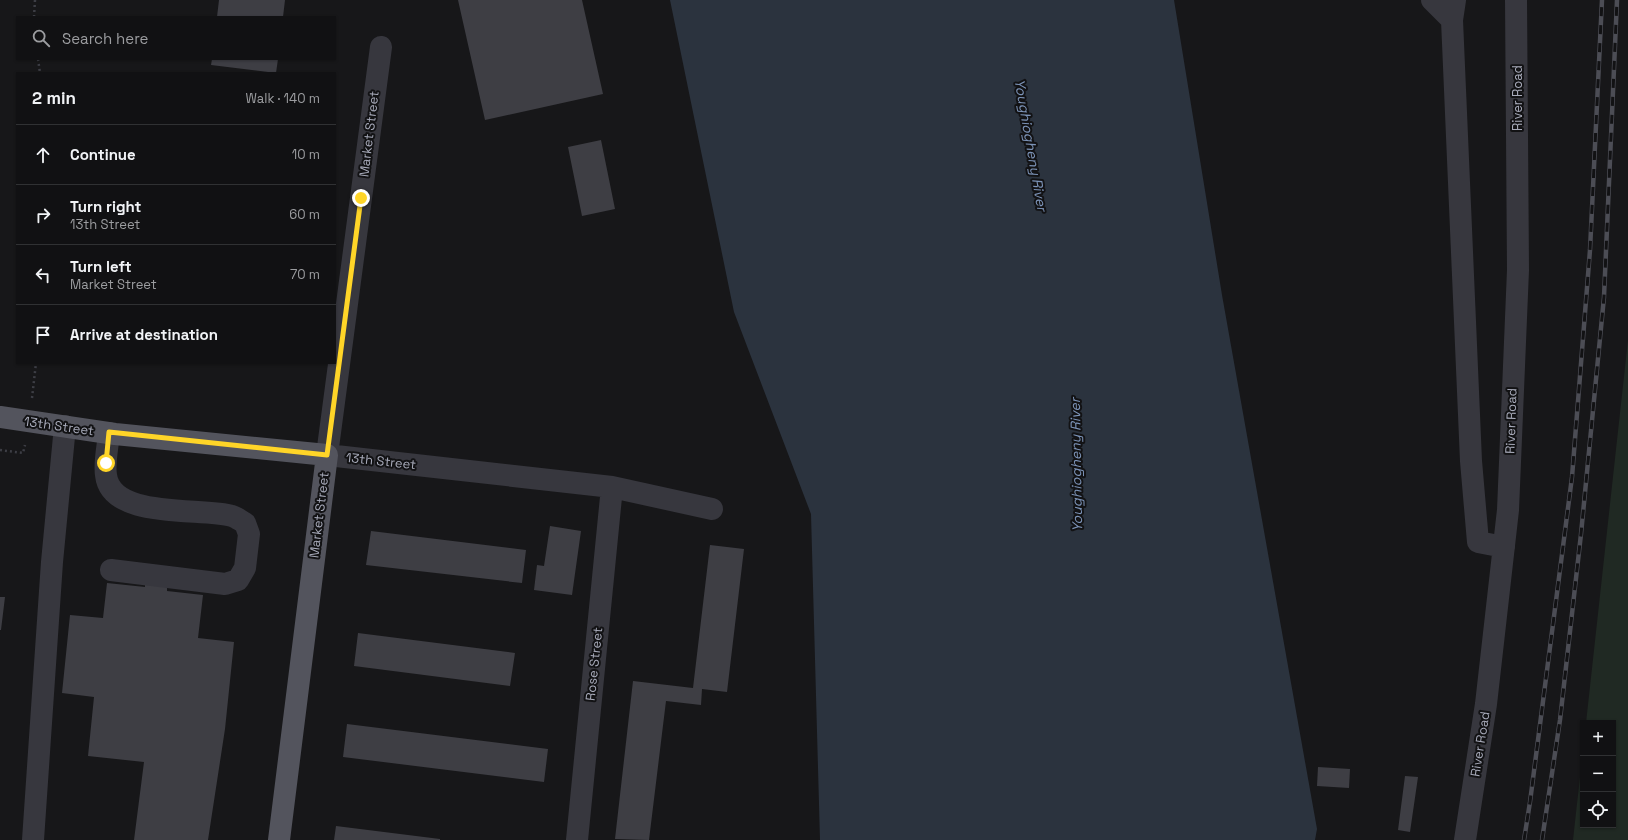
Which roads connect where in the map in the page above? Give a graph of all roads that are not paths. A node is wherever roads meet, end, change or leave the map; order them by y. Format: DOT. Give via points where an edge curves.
graph roads {
  1 [pos="1432,0"];
  2 [pos="1516,0"];
  3 [pos="1453,10"];
  4 [pos="381,47"];
  5 [pos="0,417"];
  6 [pos="65,426"];
  7 [pos="109,432"];
  8 [pos="327,455"];
  9 [pos="612,487"];
  10 [pos="712,509"];
  11 [pos="1504,546"];
  12 [pos="111,570"];
  13 [pos="33,840"];
  14 [pos="279,840"];
  15 [pos="577,840"];
  16 [pos="1465,840"];
  1 -- 3 [label="street"];
  2 -- 11 [label="street, River Road" via="1518,270 1508,510"];
  3 -- 11 [label="street" via="1471,461 1478,542"];
  4 -- 8 [label="street, Market Street"];
  5 -- 6 [label="main road, 13th Street"];
  6 -- 7 [label="main road, 13th Street"];
  6 -- 13 [label="street" via="52,562"];
  7 -- 8 [label="main road, 13th Street"];
  7 -- 12 [label="street" via="106,477 112,491 127,501 145,507 232,516 245,523 249,534 245,568 238,580 225,584"];
  8 -- 9 [label="street, 13th Street"];
  8 -- 14 [label="main road, Market Street"];
  9 -- 10 [label="street, 13th Street"];
  9 -- 15 [label="street, Rose Street"];
  11 -- 16 [label="street, River Road" via="1486,704"];
}
